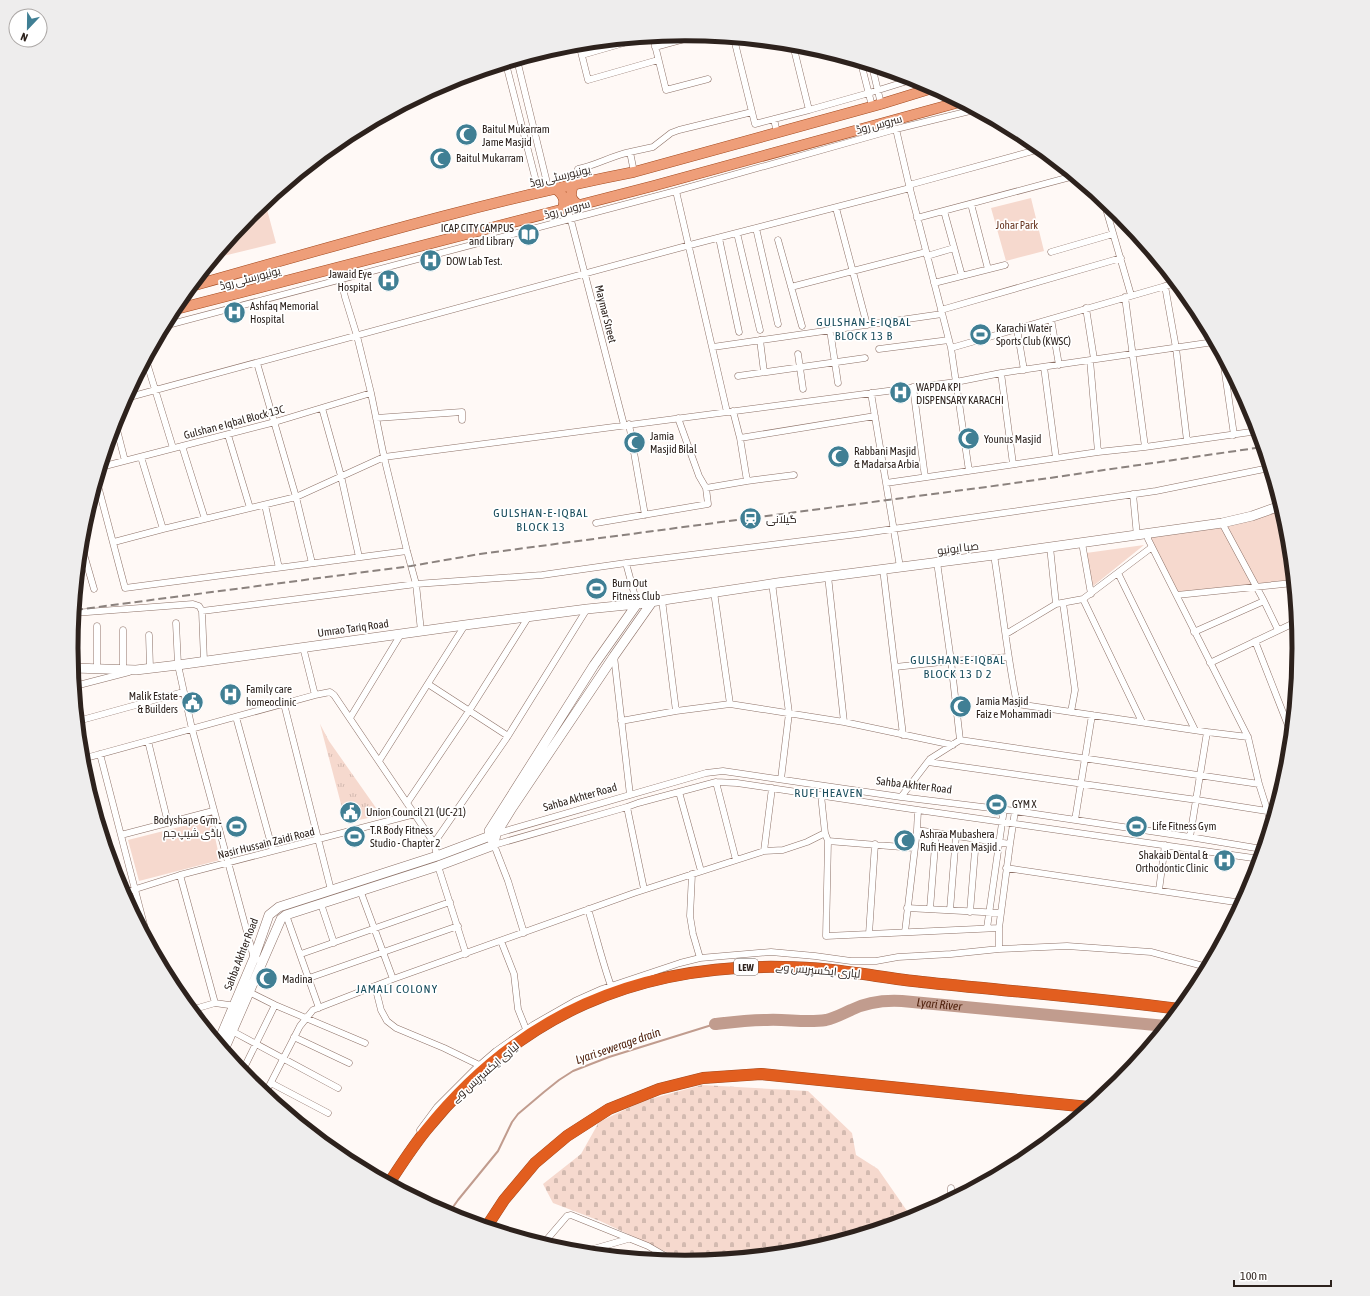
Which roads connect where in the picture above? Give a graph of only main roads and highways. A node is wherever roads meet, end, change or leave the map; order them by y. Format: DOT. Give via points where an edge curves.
graph roads {
  1 [pos="925,91"];
  2 [pos="954,104"];
  3 [pos="578,184"];
  4 [pos="548,191"];
  5 [pos="579,206"];
  6 [pos="567,212"];
  7 [pos="199,284"];
  8 [pos="182,308"];
  9 [pos="1275,508"];
  10 [pos="657,601"];
  11 [pos="637,604"];
  12 [pos="79,668"];
  13 [pos="509,806"];
  14 [pos="493,835"];
  15 [pos="258,960"];
  16 [pos="238,1007"];
  17 [pos="1174,1008"];
  18 [pos="221,1038"];
  19 [pos="226,1045"];
  20 [pos="1082,1106"];
  21 [pos="392,1179"];
  22 [pos="489,1223"];
  1 -- 3 [label="main road, یونیورسٹی روڈ" via="634,172"];
  2 -- 5 [label="main road, یونیورسٹی روڈ" via="914,120 654,191"];
  3 -- 4 [label="main road, یونیورسٹی روڈ"];
  3 -- 5 [label="main road" via="571,192 574,202"];
  4 -- 6 [label="main road" via="562,194"];
  4 -- 7 [label="main road, یونیورسٹی روڈ" via="441,217"];
  5 -- 6 [label="main road, یونیورسٹی روڈ"];
  6 -- 8 [label="main road, یونیورسٹی روڈ"];
  9 -- 10 [label="main road, صبا ایونیو" via="1222,523 1137,536 772,583"];
  10 -- 11 [label="main road, صبا ایونیو"];
  10 -- 13 [label="main road" via="614,656"];
  11 -- 12 [label="main road, Umrao Tariq Road" via="465,624 136,670"];
  11 -- 13 [label="main road" via="594,666"];
  13 -- 14 [label="main road"];
  14 -- 15 [label="main road, Sahba Akhter Road" via="494,845 438,866 286,915 281,919"];
  14 -- 15 [label="main road, Sahba Akhter Road" via="437,856 278,907 269,915"];
  15 -- 16 [label="main road, Sahba Akhter Road"];
  15 -- 16 [label="main road, Sahba Akhter Road" via="249,992"];
  16 -- 18 [label="main road, Sahba Akhter Road"];
  16 -- 19 [label="main road, Sahba Akhter Road"];
  17 -- 21 [label="highway, لیاری ایکسپریس وے / LEW" via="805,967 726,968 663,977 584,1004 511,1046 452,1100 427,1129"];
  20 -- 22 [label="highway" via="761,1074 703,1078 659,1088 609,1110 568,1136 535,1163 504,1200"];
}
